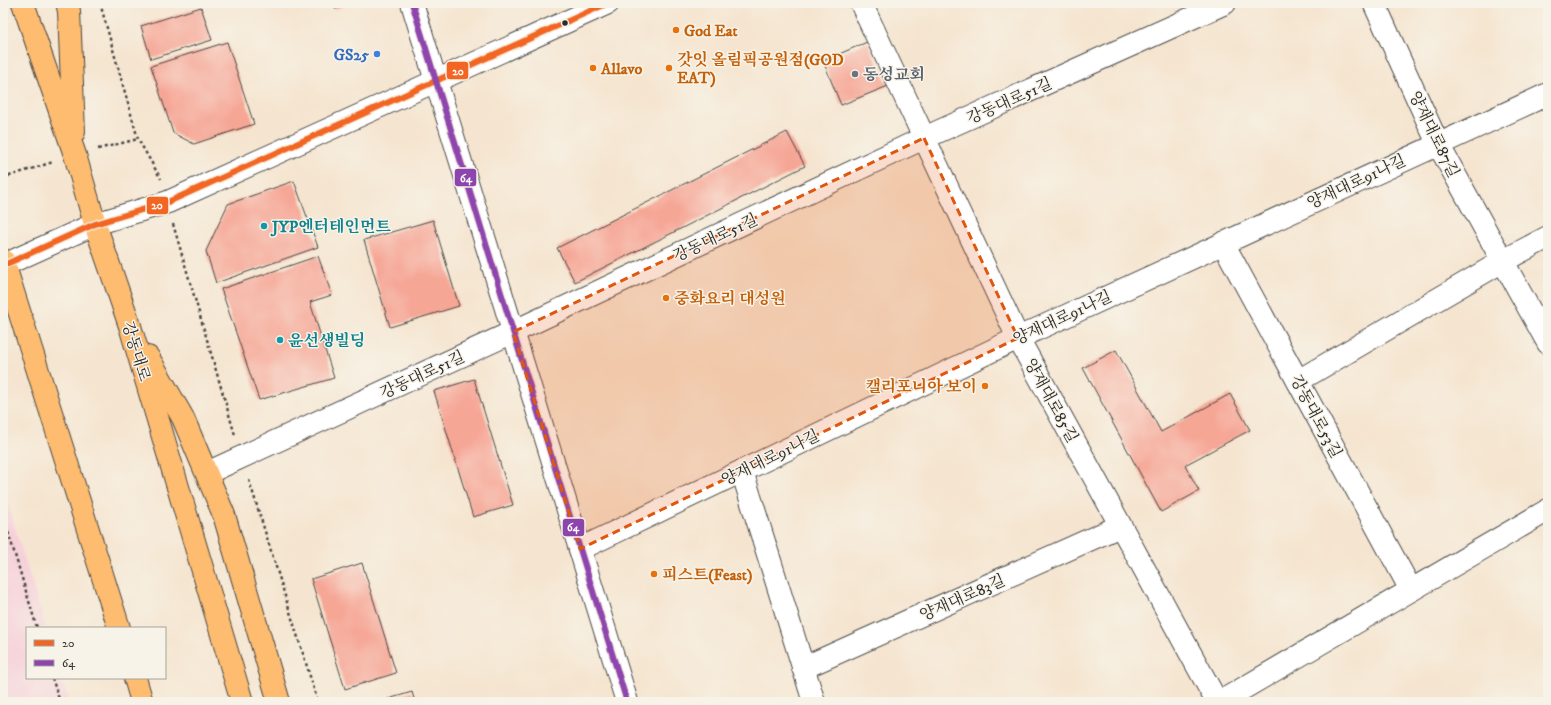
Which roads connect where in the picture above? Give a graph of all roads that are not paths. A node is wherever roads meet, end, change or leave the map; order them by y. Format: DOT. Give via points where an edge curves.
graph roads {
  1 [pos="23,3"];
  2 [pos="67,3"];
  3 [pos="412,3"];
  4 [pos="607,3"];
  5 [pos="861,3"];
  6 [pos="1225,3"];
  7 [pos="1374,3"];
  8 [pos="437,81"];
  9 [pos="1548,94"];
  10 [pos="924,138"];
  11 [pos="1438,144"];
  12 [pos="75,155"];
  13 [pos="95,224"];
  14 [pos="1548,237"];
  15 [pos="1223,243"];
  16 [pos="1503,261"];
  17 [pos="4,262"];
  18 [pos="130,326"];
  19 [pos="513,332"];
  20 [pos="1018,338"];
  21 [pos="1548,343"];
  22 [pos="1298,381"];
  23 [pos="742,471"];
  24 [pos="207,473"];
  25 [pos="1548,510"];
  26 [pos="1120,526"];
  27 [pos="580,549"];
  28 [pos="1411,590"];
  29 [pos="119,627"];
  30 [pos="804,668"];
  31 [pos="135,679"];
  32 [pos="142,702"];
  33 [pos="242,702"];
  34 [pos="279,702"];
  35 [pos="627,702"];
  36 [pos="814,702"];
  37 [pos="1218,702"];
  1 -- 12 [label="main road, 강동대로"];
  2 -- 12 [label="main road"];
  3 -- 8 [label="street"];
  4 -- 8 [label="street"];
  5 -- 10 [label="street, 양재대로85길"];
  6 -- 10 [label="street, 강동대로51길"];
  7 -- 11 [label="street, 양재대로87길"];
  8 -- 13 [label="street" via="168,202"];
  8 -- 19 [label="street"];
  9 -- 11 [label="street, 양재대로91나길"];
  10 -- 19 [label="street, 강동대로51길"];
  10 -- 20 [label="street, 양재대로85길"];
  11 -- 15 [label="street, 양재대로91나길"];
  11 -- 16 [label="street, 양재대로87길"];
  12 -- 13 [label="main road, 강동대로"];
  13 -- 17 [label="street"];
  13 -- 18 [label="main road, 강동대로"];
  14 -- 16 [label="street"];
  15 -- 20 [label="street, 양재대로91나길"];
  15 -- 22 [label="street, 강동대로53길"];
  16 -- 21 [label="street, 양재대로87길"];
  16 -- 22 [label="street"];
  17 -- 29 [label="main road"];
  18 -- 24 [label="main road" via="183,418"];
  18 -- 33 [label="main road, 강동대로"];
  19 -- 24 [label="street, 강동대로51길"];
  19 -- 27 [label="street"];
  20 -- 23 [label="street, 양재대로91나길"];
  20 -- 26 [label="street, 양재대로85길"];
  22 -- 28 [label="street, 강동대로53길"];
  23 -- 27 [label="street, 양재대로91나길"];
  23 -- 30 [label="street"];
  24 -- 34 [label="main road" via="224,515"];
  25 -- 28 [label="street"];
  26 -- 30 [label="street, 양재대로83길"];
  26 -- 37 [label="street, 양재대로85길"];
  27 -- 35 [label="street"];
  28 -- 37 [label="street"];
  30 -- 36 [label="street"];
  31 -- 32 [label="main road"];
}
